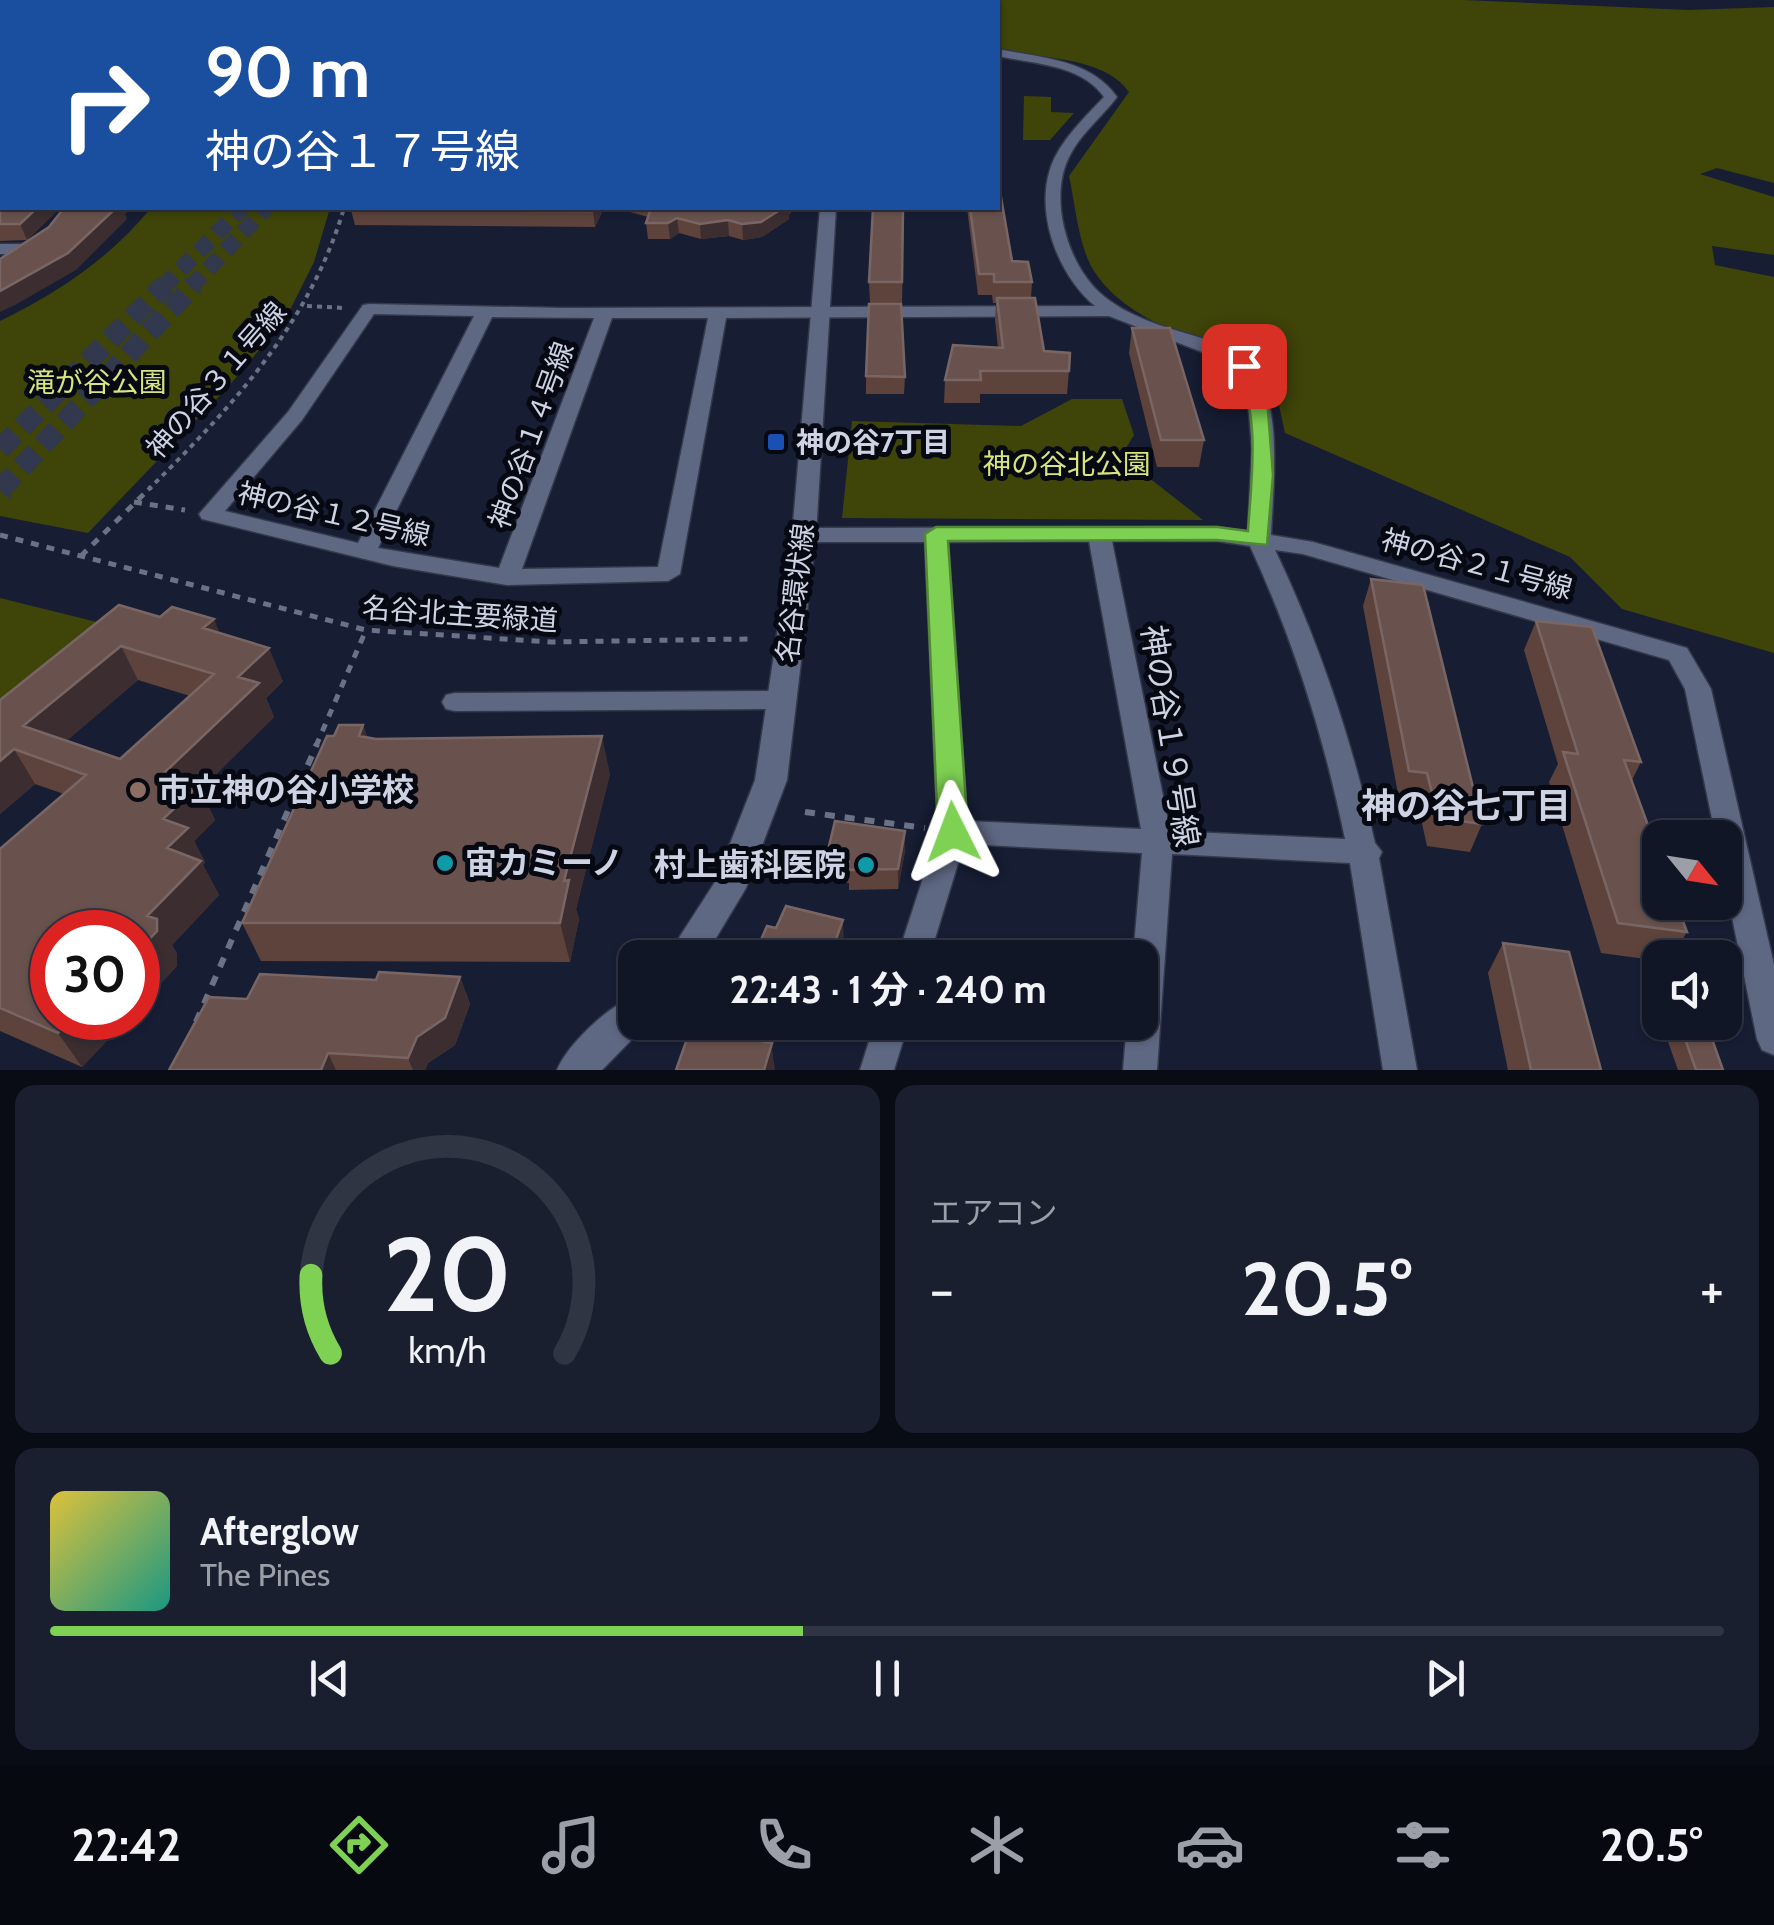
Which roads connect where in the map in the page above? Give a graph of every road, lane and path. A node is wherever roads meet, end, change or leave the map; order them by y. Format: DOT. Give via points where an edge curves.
graph roads {
  1 [pos="1000,55"];
  2 [pos="344,210"];
  3 [pos="828,210"];
  4 [pos="0,249"];
  5 [pos="15,266"];
  6 [pos="308,306"];
  7 [pos="369,309"];
  8 [pos="818,311"];
  9 [pos="1107,311"];
  10 [pos="485,312"];
  11 [pos="605,313"];
  12 [pos="718,313"];
  13 [pos="134,502"];
  14 [pos="210,514"];
  15 [pos="936,534"];
  16 [pos="1099,534"];
  17 [pos="804,535"];
  18 [pos="0,536"];
  19 [pos="1259,540"];
  20 [pos="365,552"];
  21 [pos="81,556"];
  22 [pos="508,577"];
  23 [pos="366,630"];
  24 [pos="748,638"];
  25 [pos="782,700"];
  26 [pos="455,702"];
  27 [pos="805,812"];
  28 [pos="953,832"];
  29 [pos="1158,844"];
  30 [pos="1367,852"];
  31 [pos="696,940"];
  32 [pos="919,940"];
  33 [pos="618,1029"];
  34 [pos="191,1033"];
  35 [pos="1774,1039"];
  36 [pos="886,1040"];
  37 [pos="576,1070"];
  38 [pos="876,1070"];
  39 [pos="1140,1070"];
  40 [pos="1400,1070"];
  1 -- 9 [label="street" via="1097,79 1111,97 1063,154 1050,184 1071,273"];
  2 -- 6 [label="path, 神の谷３１号線"];
  3 -- 8 [label="street, 名谷環状線"];
  4 -- 5 [label="street" via="42,244"];
  6 -- 7 [label="path"];
  6 -- 13 [label="path, 神の谷３１号線"];
  7 -- 10 [label="street"];
  7 -- 14 [label="street, 神の谷１２号線" via="332,372"];
  8 -- 9 [label="street"];
  8 -- 12 [label="street"];
  8 -- 17 [label="street, 名谷環状線"];
  9 -- 19 [label="street" via="1244,366 1257,386"];
  10 -- 11 [label="street"];
  10 -- 20 [label="street"];
  11 -- 12 [label="street"];
  11 -- 22 [label="street, 神の谷１４号線"];
  12 -- 22 [label="street, 神の谷１２号線" via="668,574"];
  13 -- 14 [label="path"];
  13 -- 21 [label="path, 神の谷３１号線"];
  14 -- 20 [label="street, 神の谷１２号線"];
  15 -- 16 [label="street, 神の谷２１号線"];
  15 -- 17 [label="street, 神の谷２１号線"];
  15 -- 28 [label="street"];
  16 -- 19 [label="street, 神の谷２１号線"];
  16 -- 29 [label="street, 神の谷１９号線"];
  17 -- 25 [label="street, 名谷環状線"];
  18 -- 21 [label="path, 名谷北主要緑道"];
  19 -- 30 [label="street" via="1328,701"];
  19 -- 35 [label="street, 神の谷２１号線" via="1678,654 1698,689"];
  20 -- 22 [label="street, 神の谷１２号線"];
  21 -- 23 [label="path, 名谷北主要緑道"];
  23 -- 24 [label="path, 名谷北主要緑道" via="552,642"];
  23 -- 34 [label="path"];
  25 -- 26 [label="street"];
  25 -- 31 [label="street, 名谷環状線" via="756,825 729,888"];
  27 -- 28 [label="path"];
  28 -- 29 [label="street"];
  28 -- 32 [label="street"];
  29 -- 30 [label="street"];
  29 -- 39 [label="street, 神の谷１９号線"];
  30 -- 40 [label="street"];
  33 -- 37 [label="street"];
  36 -- 38 [label="street"];
}
